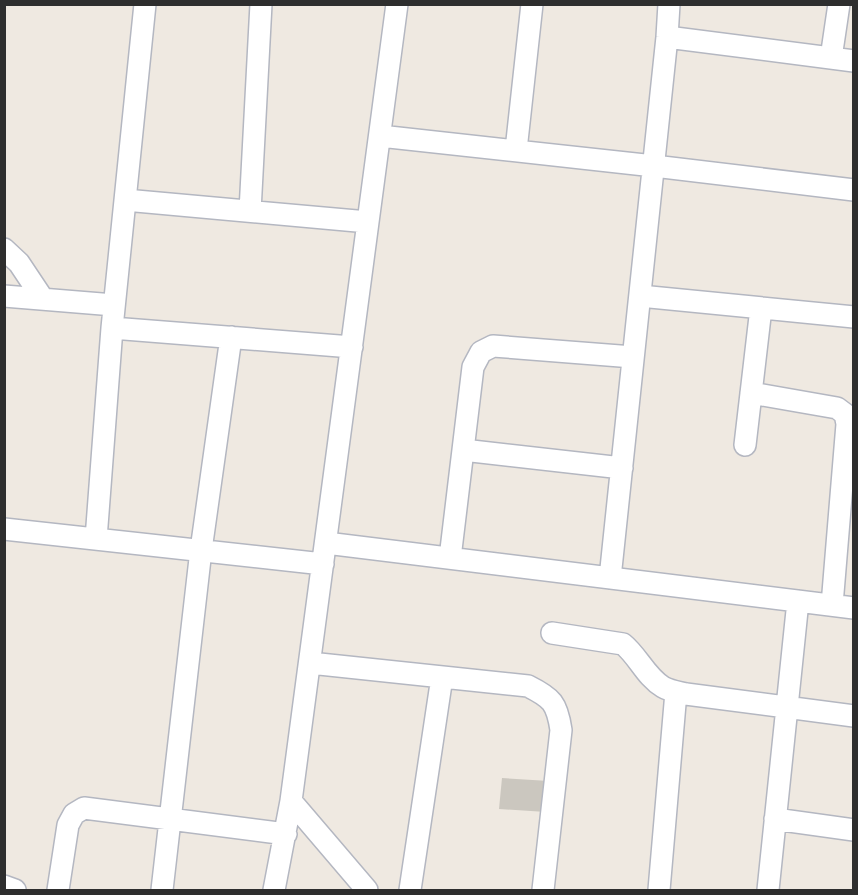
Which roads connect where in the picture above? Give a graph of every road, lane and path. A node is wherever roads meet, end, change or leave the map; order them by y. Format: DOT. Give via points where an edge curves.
graph roads {
  1 [pos="145,4"];
  2 [pos="261,4"];
  3 [pos="397,4"];
  4 [pos="532,4"];
  5 [pos="669,4"];
  6 [pos="839,4"];
  7 [pos="667,37"];
  8 [pos="831,58"];
  9 [pos="854,61"];
  10 [pos="380,136"];
  11 [pos="516,150"];
  12 [pos="654,166"];
  13 [pos="854,190"];
  14 [pos="125,200"];
  15 [pos="250,211"];
  16 [pos="368,222"];
  17 [pos="4,249"];
  18 [pos="4,296"];
  19 [pos="640,296"];
  20 [pos="43,299"];
  21 [pos="114,305"];
  22 [pos="761,308"];
  23 [pos="854,317"];
  24 [pos="112,328"];
  25 [pos="231,336"];
  26 [pos="352,347"];
  27 [pos="633,357"];
  28 [pos="751,393"];
  29 [pos="746,445"];
  30 [pos="463,450"];
  31 [pos="622,468"];
  32 [pos="4,529"];
  33 [pos="96,539"];
  34 [pos="326,543"];
  35 [pos="201,550"];
  36 [pos="450,558"];
  37 [pos="323,564"];
  38 [pos="610,578"];
  39 [pos="798,601"];
  40 [pos="832,605"];
  41 [pos="854,608"];
  42 [pos="552,633"];
  43 [pos="310,663"];
  44 [pos="442,677"];
  45 [pos="676,692"];
  46 [pos="787,706"];
  47 [pos="854,716"];
  48 [pos="291,801"];
  49 [pos="775,819"];
  50 [pos="171,820"];
  51 [pos="854,830"];
  52 [pos="286,834"];
  53 [pos="4,886"];
  54 [pos="15,891"];
  55 [pos="58,891"];
  56 [pos="162,891"];
  57 [pos="274,891"];
  58 [pos="366,891"];
  59 [pos="410,891"];
  60 [pos="543,891"];
  61 [pos="659,891"];
  62 [pos="768,891"];
  1 -- 14 [label="street"];
  2 -- 15 [label="street"];
  3 -- 10 [label="street"];
  4 -- 11 [label="street"];
  5 -- 7 [label="street"];
  6 -- 8 [label="street"];
  7 -- 8 [label="street"];
  7 -- 12 [label="street"];
  8 -- 9 [label="street"];
  10 -- 11 [label="street"];
  10 -- 16 [label="street"];
  11 -- 12 [label="street"];
  12 -- 13 [label="street"];
  12 -- 19 [label="street"];
  14 -- 15 [label="street"];
  14 -- 21 [label="street"];
  15 -- 16 [label="street"];
  16 -- 26 [label="street"];
  17 -- 20 [label="street" via="19,263"];
  18 -- 20 [label="street"];
  19 -- 22 [label="street"];
  19 -- 27 [label="street"];
  20 -- 21 [label="street"];
  21 -- 24 [label="street"];
  22 -- 23 [label="street"];
  22 -- 28 [label="street"];
  24 -- 25 [label="street"];
  24 -- 33 [label="street"];
  25 -- 26 [label="street"];
  25 -- 35 [label="street"];
  26 -- 34 [label="street"];
  27 -- 30 [label="street" via="494,346 481,352 473,367"];
  27 -- 31 [label="street"];
  28 -- 29 [label="street"];
  28 -- 40 [label="street" via="837,408 845,414"];
  30 -- 31 [label="street"];
  30 -- 36 [label="street"];
  31 -- 38 [label="street"];
  32 -- 33 [label="street"];
  33 -- 35 [label="street"];
  34 -- 36 [label="street"];
  34 -- 37 [label="street"];
  35 -- 37 [label="street"];
  35 -- 50 [label="street"];
  36 -- 38 [label="street"];
  37 -- 43 [label="street"];
  38 -- 39 [label="street"];
  39 -- 40 [label="street"];
  39 -- 46 [label="street"];
  40 -- 41 [label="street"];
  42 -- 45 [label="street" via="623,644 661,686"];
  43 -- 44 [label="street"];
  43 -- 48 [label="street"];
  44 -- 59 [label="street"];
  44 -- 60 [label="street" via="528,686 547,696 558,711 561,730"];
  45 -- 46 [label="street"];
  45 -- 61 [label="street"];
  46 -- 47 [label="street"];
  46 -- 49 [label="street"];
  48 -- 52 [label="street"];
  48 -- 58 [label="street"];
  49 -- 51 [label="street"];
  49 -- 62 [label="street"];
  50 -- 52 [label="street"];
  50 -- 55 [label="street" via="84,808 74,814 68,825"];
  50 -- 56 [label="street"];
  52 -- 57 [label="street"];
  53 -- 54 [label="street"];
}
